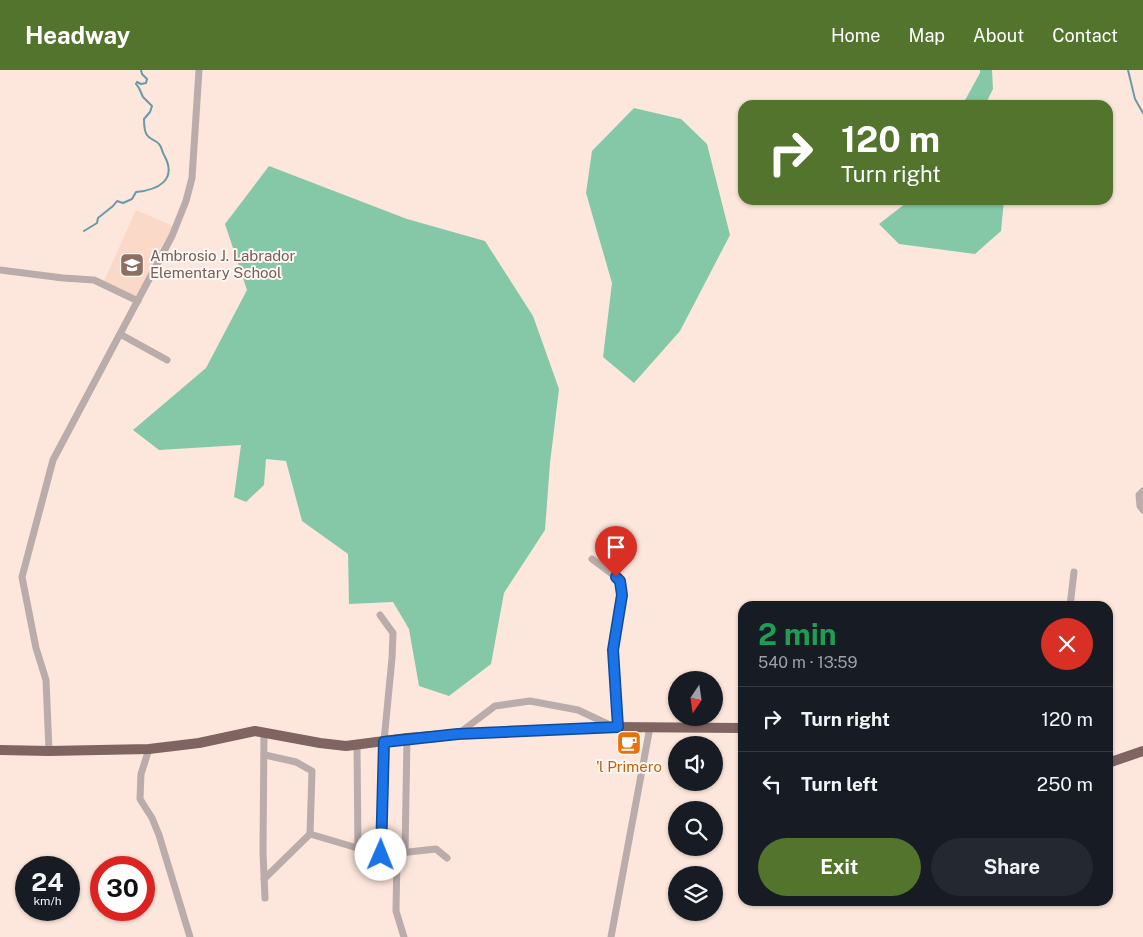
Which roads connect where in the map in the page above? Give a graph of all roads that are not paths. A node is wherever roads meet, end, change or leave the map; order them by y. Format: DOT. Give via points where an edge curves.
graph roads {
  1 [pos="199,70"];
  2 [pos="0,270"];
  3 [pos="138,301"];
  4 [pos="120,334"];
  5 [pos="167,360"];
  6 [pos="1143,491"];
  7 [pos="1143,510"];
  8 [pos="592,559"];
  9 [pos="1074,572"];
  10 [pos="1071,601"];
  11 [pos="380,615"];
  12 [pos="650,726"];
  13 [pos="615,727"];
  14 [pos="738,728"];
  15 [pos="264,732"];
  16 [pos="458,734"];
  17 [pos="408,738"];
  18 [pos="384,742"];
  19 [pos="357,745"];
  20 [pos="149,749"];
  21 [pos="0,750"];
  22 [pos="49,751"];
  23 [pos="1143,751"];
  24 [pos="265,755"];
  25 [pos="1113,760"];
  26 [pos="310,834"];
  27 [pos="358,849"];
  28 [pos="405,853"];
  29 [pos="397,854"];
  30 [pos="381,855"];
  31 [pos="447,858"];
  32 [pos="264,879"];
  33 [pos="265,898"];
  34 [pos="190,937"];
  35 [pos="404,937"];
  36 [pos="611,937"];
  1 -- 3 [label="street" via="192,178 186,201 172,236"];
  2 -- 3 [label="street" via="94,280"];
  3 -- 4 [label="street"];
  4 -- 5 [label="street"];
  4 -- 22 [label="street" via="53,460 22,577 46,680"];
  6 -- 7 [label="street" via="1138,495"];
  8 -- 13 [label="street" via="622,585 613,650"];
  9 -- 10 [label="street"];
  11 -- 18 [label="street" via="393,633"];
  12 -- 13 [label="highway"];
  12 -- 14 [label="highway"];
  12 -- 36 [label="street"];
  13 -- 16 [label="highway"];
  13 -- 16 [label="street" via="578,710 530,701 495,706"];
  15 -- 19 [label="highway" via="320,743"];
  15 -- 20 [label="highway"];
  15 -- 24 [label="street"];
  16 -- 17 [label="highway"];
  17 -- 18 [label="highway"];
  17 -- 28 [label="street"];
  18 -- 19 [label="highway"];
  18 -- 30 [label="street"];
  19 -- 27 [label="street"];
  20 -- 22 [label="highway"];
  20 -- 34 [label="street" via="140,799 159,835"];
  21 -- 22 [label="highway"];
  23 -- 25 [label="highway"];
  24 -- 26 [label="street" via="296,762 312,771"];
  24 -- 32 [label="street"];
  26 -- 27 [label="street"];
  26 -- 32 [label="street"];
  27 -- 30 [label="street"];
  28 -- 29 [label="street"];
  28 -- 31 [label="street" via="436,849"];
  29 -- 30 [label="street"];
  29 -- 35 [label="street" via="396,911"];
  32 -- 33 [label="street"];
}
